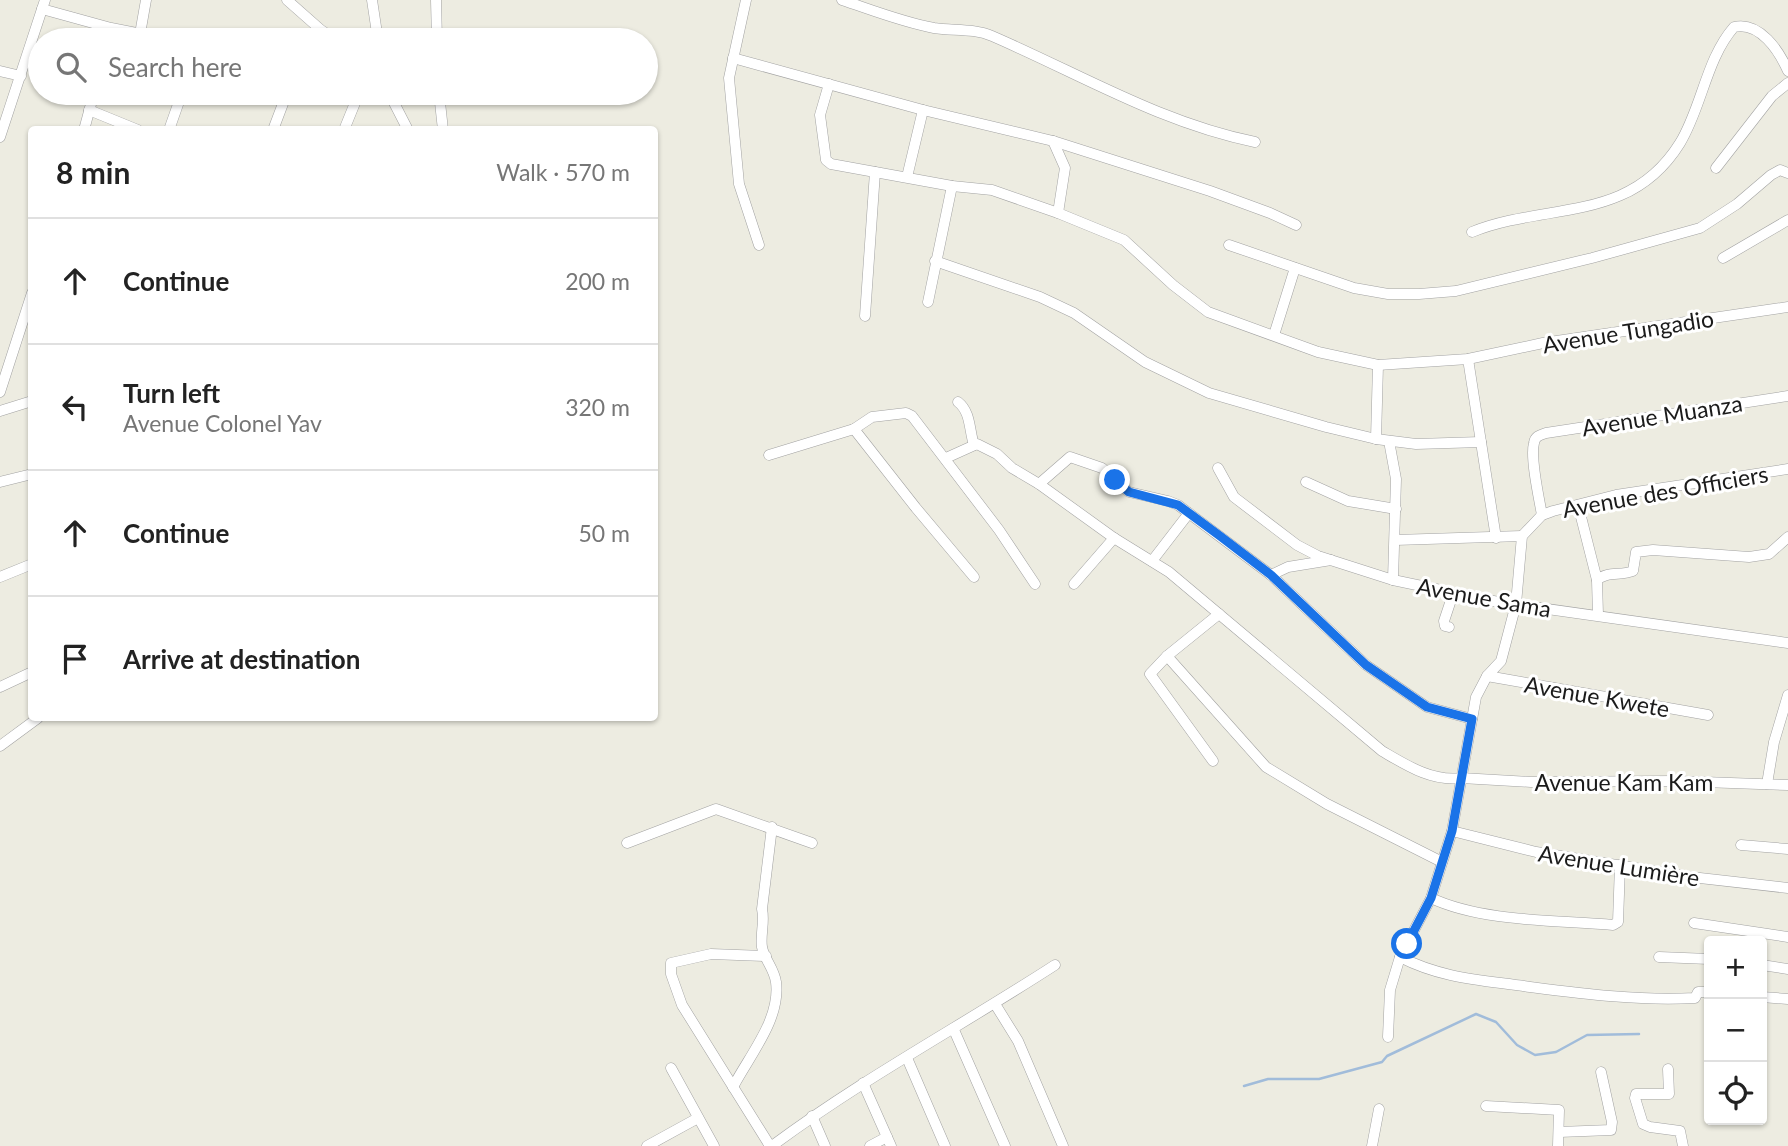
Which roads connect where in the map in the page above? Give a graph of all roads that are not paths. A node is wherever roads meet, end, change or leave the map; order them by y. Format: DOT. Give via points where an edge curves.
graph roads {
  1 [pos="146,0"];
  2 [pos="287,0"];
  3 [pos="372,0"];
  4 [pos="436,0"];
  5 [pos="746,0"];
  6 [pos="842,0"];
  7 [pos="43,5"];
  8 [pos="36,28"];
  9 [pos="111,28"];
  10 [pos="141,28"];
  11 [pos="319,28"];
  12 [pos="376,28"];
  13 [pos="437,28"];
  14 [pos="28,53"];
  15 [pos="733,58"];
  16 [pos="0,71"];
  17 [pos="1788,71"];
  18 [pos="21,76"];
  19 [pos="1788,83"];
  20 [pos="829,84"];
  21 [pos="90,105"];
  22 [pos="178,105"];
  23 [pos="282,105"];
  24 [pos="354,105"];
  25 [pos="396,105"];
  26 [pos="440,105"];
  27 [pos="89,110"];
  28 [pos="923,110"];
  29 [pos="85,126"];
  30 [pos="128,126"];
  31 [pos="170,126"];
  32 [pos="275,126"];
  33 [pos="346,126"];
  34 [pos="406,126"];
  35 [pos="443,126"];
  36 [pos="0,137"];
  37 [pos="1053,141"];
  38 [pos="1255,142"];
  39 [pos="1716,168"];
  40 [pos="875,172"];
  41 [pos="1788,173"];
  42 [pos="907,177"];
  43 [pos="952,186"];
  44 [pos="1058,213"];
  45 [pos="1788,220"];
  46 [pos="1296,225"];
  47 [pos="1472,232"];
  48 [pos="759,245"];
  49 [pos="1229,245"];
  50 [pos="1723,258"];
  51 [pos="935,261"];
  52 [pos="1295,268"];
  53 [pos="928,302"];
  54 [pos="28,305"];
  55 [pos="1788,307"];
  56 [pos="865,316"];
  57 [pos="1274,335"];
  58 [pos="1468,359"];
  59 [pos="1378,365"];
  60 [pos="0,392"];
  61 [pos="1788,396"];
  62 [pos="28,402"];
  63 [pos="958,402"];
  64 [pos="0,411"];
  65 [pos="854,429"];
  66 [pos="1376,439"];
  67 [pos="1390,442"];
  68 [pos="1481,442"];
  69 [pos="974,444"];
  70 [pos="769,455"];
  71 [pos="946,458"];
  72 [pos="1219,468"];
  73 [pos="1788,469"];
  74 [pos="28,475"];
  75 [pos="0,482"];
  76 [pos="1306,482"];
  77 [pos="1039,484"];
  78 [pos="1578,505"];
  79 [pos="1396,509"];
  80 [pos="1189,513"];
  81 [pos="1542,515"];
  82 [pos="1522,536"];
  83 [pos="1788,537"];
  84 [pos="1114,538"];
  85 [pos="1496,538"];
  86 [pos="1395,540"];
  87 [pos="1331,560"];
  88 [pos="1152,561"];
  89 [pos="28,566"];
  90 [pos="1271,575"];
  91 [pos="0,576"];
  92 [pos="974,576"];
  93 [pos="1393,580"];
  94 [pos="1597,580"];
  95 [pos="1035,584"];
  96 [pos="1074,584"];
  97 [pos="1453,594"];
  98 [pos="1516,604"];
  99 [pos="1219,614"];
  100 [pos="1598,615"];
  101 [pos="1449,627"];
  102 [pos="1788,643"];
  103 [pos="1167,656"];
  104 [pos="28,674"];
  105 [pos="1487,676"];
  106 [pos="0,687"];
  107 [pos="1788,696"];
  108 [pos="1708,715"];
  109 [pos="1472,719"];
  110 [pos="34,721"];
  111 [pos="0,746"];
  112 [pos="1213,761"];
  113 [pos="1461,778"];
  114 [pos="1767,784"];
  115 [pos="1788,785"];
  116 [pos="772,827"];
  117 [pos="1452,831"];
  118 [pos="812,843"];
  119 [pos="627,844"];
  120 [pos="1741,845"];
  121 [pos="1788,849"];
  122 [pos="1442,862"];
  123 [pos="1620,865"];
  124 [pos="1788,888"];
  125 [pos="1431,898"];
  126 [pos="1694,923"];
  127 [pos="1788,937"];
  128 [pos="766,956"];
  129 [pos="1400,957"];
  130 [pos="1659,957"];
  131 [pos="1704,959"];
  132 [pos="1055,965"];
  133 [pos="1767,966"];
  134 [pos="1788,969"];
  135 [pos="1704,992"];
  136 [pos="1767,997"];
  137 [pos="1788,999"];
  138 [pos="995,1004"];
  139 [pos="954,1030"];
  140 [pos="1388,1037"];
  141 [pos="907,1058"];
  142 [pos="671,1068"];
  143 [pos="1668,1069"];
  144 [pos="1601,1072"];
  145 [pos="863,1083"];
  146 [pos="733,1087"];
  147 [pos="1486,1106"];
  148 [pos="1379,1109"];
  149 [pos="812,1116"];
  150 [pos="698,1118"];
  151 [pos="1559,1132"];
  152 [pos="889,1141"];
  153 [pos="647,1146"];
  154 [pos="713,1146"];
  155 [pos="771,1146"];
  156 [pos="825,1146"];
  157 [pos="870,1146"];
  158 [pos="945,1146"];
  159 [pos="1005,1146"];
  160 [pos="1063,1146"];
  161 [pos="1372,1146"];
  162 [pos="1558,1146"];
  163 [pos="1683,1146"];
  1 -- 10 [label="street"];
  2 -- 11 [label="street"];
  3 -- 12 [label="street"];
  4 -- 13 [label="street"];
  5 -- 15 [label="street"];
  6 -- 38 [label="street" via="908,22 989,35 1165,116"];
  7 -- 8 [label="street"];
  7 -- 9 [label="street"];
  14 -- 18 [label="street"];
  15 -- 20 [label="street"];
  15 -- 48 [label="street" via="729,78 738,184"];
  16 -- 18 [label="street"];
  17 -- 47 [label="street" via="1766,38 1754,29 1734,27 1682,141 1657,172 1599,204 1501,222"];
  18 -- 36 [label="street"];
  19 -- 39 [label="street" via="1772,96"];
  20 -- 28 [label="street"];
  20 -- 40 [label="street, Avenue Tungadio" via="820,115 827,160"];
  21 -- 27 [label="street"];
  22 -- 31 [label="street"];
  23 -- 32 [label="street"];
  24 -- 33 [label="street"];
  25 -- 34 [label="street"];
  26 -- 35 [label="street"];
  27 -- 29 [label="street"];
  27 -- 30 [label="street"];
  28 -- 37 [label="street"];
  28 -- 42 [label="street"];
  37 -- 44 [label="street" via="1065,168"];
  37 -- 46 [label="street" via="1210,191"];
  40 -- 42 [label="street, Avenue Tungadio"];
  40 -- 56 [label="street"];
  41 -- 52 [label="street" via="1780,170 1771,175 1700,228 1456,291 1388,294"];
  42 -- 43 [label="street, Avenue Tungadio"];
  43 -- 44 [label="street, Avenue Tungadio" via="992,190"];
  43 -- 51 [label="street"];
  44 -- 57 [label="street, Avenue Tungadio" via="1124,240 1208,312"];
  45 -- 50 [label="street"];
  49 -- 52 [label="street"];
  51 -- 53 [label="street"];
  51 -- 66 [label="street" via="1063,308 1145,362 1209,393"];
  52 -- 57 [label="street"];
  54 -- 60 [label="street"];
  55 -- 58 [label="street, Avenue Tungadio" via="1544,343"];
  57 -- 59 [label="street, Avenue Tungadio" via="1318,352"];
  58 -- 59 [label="street, Avenue Tungadio"];
  58 -- 68 [label="street"];
  59 -- 66 [label="street"];
  61 -- 81 [label="street, Avenue Muanza" via="1537,436 1534,455"];
  62 -- 64 [label="street"];
  63 -- 69 [label="street" via="967,413"];
  65 -- 70 [label="street"];
  65 -- 71 [label="street" via="872,417 909,414"];
  65 -- 92 [label="street"];
  66 -- 67 [label="street"];
  67 -- 68 [label="street"];
  67 -- 79 [label="street"];
  68 -- 85 [label="street"];
  69 -- 71 [label="street"];
  69 -- 77 [label="street, Avenue Kam Kam" via="997,454"];
  71 -- 95 [label="street"];
  72 -- 87 [label="street, Avenue Sama" via="1230,492 1243,506 1297,545"];
  73 -- 78 [label="street, Avenue des Officiers"];
  74 -- 75 [label="street"];
  76 -- 79 [label="street" via="1348,500"];
  77 -- 80 [label="street" via="1070,457 1102,468 1129,492 1168,501"];
  77 -- 84 [label="street, Avenue Kam Kam"];
  78 -- 81 [label="street, Avenue des Officiers"];
  78 -- 94 [label="street"];
  79 -- 86 [label="street"];
  80 -- 88 [label="street"];
  80 -- 90 [label="street"];
  81 -- 82 [label="street"];
  82 -- 85 [label="street"];
  82 -- 98 [label="street"];
  83 -- 94 [label="street" via="1769,554 1749,557 1636,552 1633,571 1606,574"];
  84 -- 88 [label="street, Avenue Kam Kam"];
  84 -- 96 [label="street"];
  85 -- 86 [label="street"];
  86 -- 93 [label="street"];
  87 -- 90 [label="street"];
  87 -- 93 [label="street, Avenue Sama"];
  88 -- 99 [label="street, Avenue Kam Kam"];
  89 -- 91 [label="street"];
  90 -- 109 [label="street" via="1366,665 1427,707"];
  93 -- 97 [label="street, Avenue Sama"];
  94 -- 100 [label="street"];
  97 -- 98 [label="street, Avenue Sama"];
  97 -- 101 [label="street" via="1444,622"];
  98 -- 100 [label="street, Avenue Sama"];
  98 -- 105 [label="street" via="1501,661"];
  99 -- 103 [label="street"];
  99 -- 113 [label="street, Avenue Kam Kam" via="1382,751 1427,774"];
  100 -- 102 [label="street, Avenue Sama"];
  103 -- 112 [label="street" via="1150,674"];
  103 -- 122 [label="street" via="1266,767 1327,804"];
  104 -- 106 [label="street"];
  105 -- 108 [label="street, Avenue Kwete"];
  105 -- 109 [label="street"];
  107 -- 114 [label="street"];
  109 -- 113 [label="street"];
  110 -- 111 [label="street"];
  113 -- 114 [label="street, Avenue Kam Kam"];
  113 -- 117 [label="street"];
  114 -- 115 [label="street, Avenue Kam Kam"];
  116 -- 118 [label="street"];
  116 -- 119 [label="street" via="716,809"];
  116 -- 128 [label="street" via="762,909 761,945"];
  117 -- 122 [label="street"];
  117 -- 123 [label="street, Avenue Lumière" via="1536,852"];
  120 -- 121 [label="street"];
  122 -- 125 [label="street"];
  123 -- 124 [label="street, Avenue Lumière"];
  123 -- 125 [label="street" via="1618,922 1613,925 1470,911"];
  125 -- 129 [label="street"];
  126 -- 127 [label="street"];
  128 -- 146 [label="street" via="776,981 775,1006"];
  128 -- 146 [label="street" via="711,954 671,963 682,1005"];
  129 -- 135 [label="street" via="1457,978 1584,995 1657,1000 1695,998"];
  129 -- 140 [label="street" via="1390,990"];
  130 -- 131 [label="street"];
  132 -- 138 [label="street"];
  133 -- 134 [label="street"];
  136 -- 137 [label="street"];
  138 -- 139 [label="street"];
  138 -- 160 [label="street" via="1018,1041"];
  139 -- 141 [label="street"];
  139 -- 159 [label="street"];
  141 -- 145 [label="street"];
  141 -- 158 [label="street"];
  142 -- 150 [label="street"];
  143 -- 163 [label="street" via="1669,1094 1641,1093 1635,1098 1643,1124 1680,1131"];
  144 -- 151 [label="street" via="1611,1130"];
  145 -- 149 [label="street"];
  145 -- 152 [label="street"];
  146 -- 155 [label="street"];
  147 -- 151 [label="street" via="1556,1109 1560,1112"];
  148 -- 161 [label="street"];
  149 -- 155 [label="street"];
  149 -- 156 [label="street"];
  150 -- 153 [label="street"];
  150 -- 154 [label="street"];
  151 -- 162 [label="street"];
  152 -- 157 [label="street"];
}
